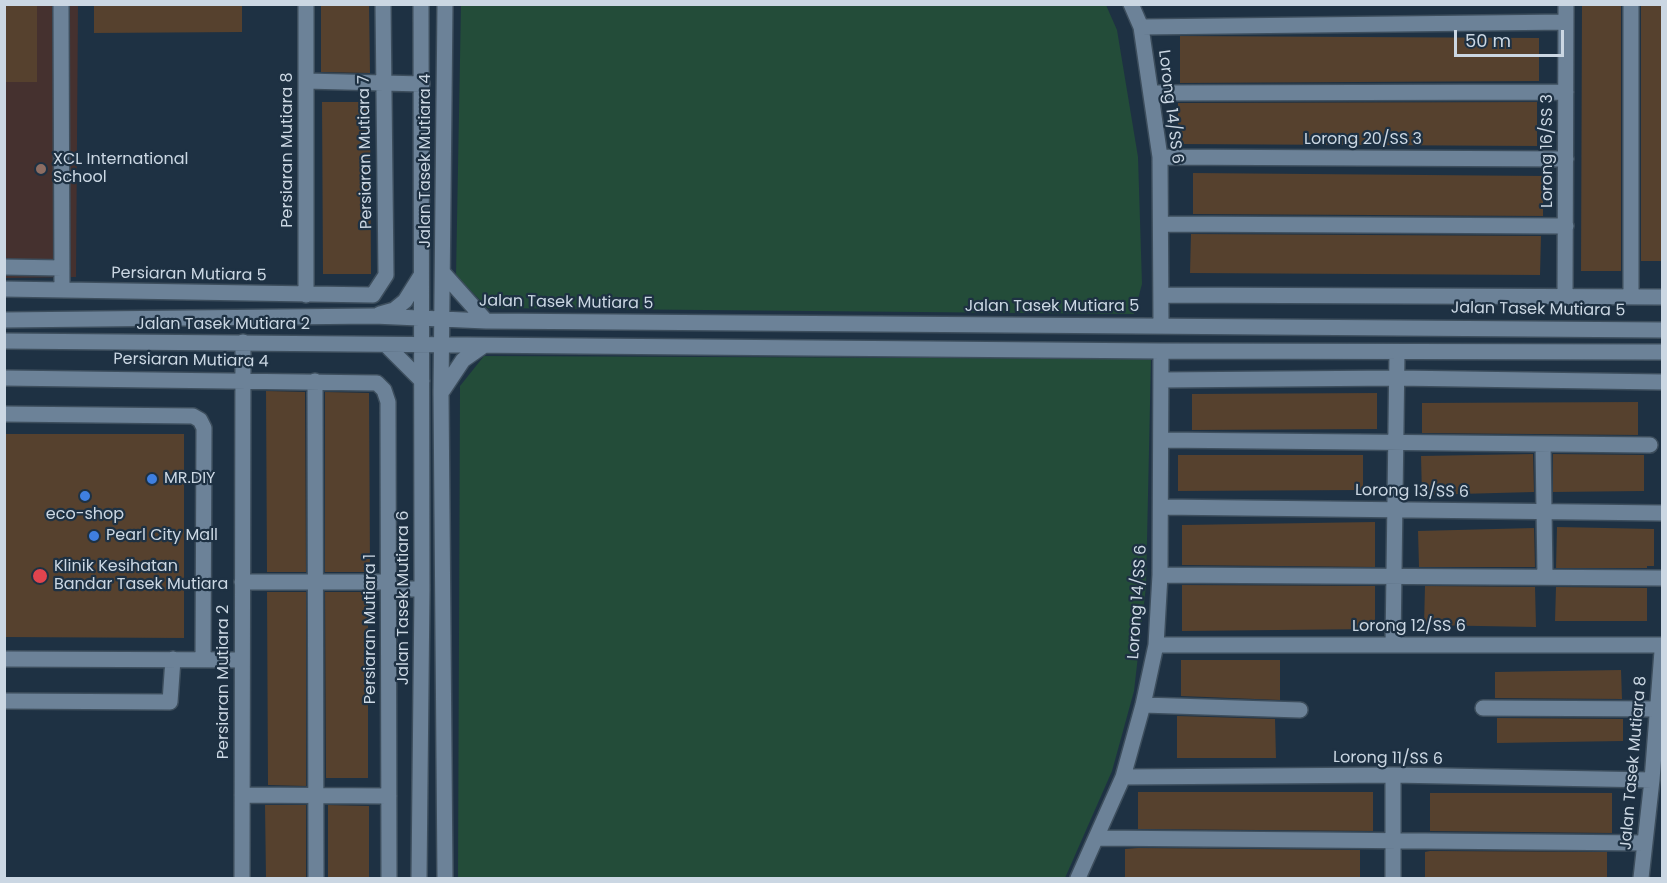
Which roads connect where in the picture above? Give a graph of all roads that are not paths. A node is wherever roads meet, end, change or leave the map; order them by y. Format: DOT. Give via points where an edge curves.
graph roads {
  1 [pos="61,4"];
  2 [pos="306,4"];
  3 [pos="382,4"];
  4 [pos="421,4"];
  5 [pos="445,4"];
  6 [pos="1131,4"];
  7 [pos="1566,4"];
  8 [pos="1631,4"];
  9 [pos="1566,22"];
  10 [pos="1141,27"];
  11 [pos="306,81"];
  12 [pos="383,81"];
  13 [pos="422,84"];
  14 [pos="1566,92"];
  15 [pos="1152,93"];
  16 [pos="1161,157"];
  17 [pos="1566,159"];
  18 [pos="1161,224"];
  19 [pos="1566,226"];
  20 [pos="4,267"];
  21 [pos="62,267"];
  22 [pos="444,274"];
  23 [pos="421,276"];
  24 [pos="4,289"];
  25 [pos="62,290"];
  26 [pos="129,292"];
  27 [pos="373,295"];
  28 [pos="1161,295"];
  29 [pos="306,296"];
  30 [pos="1631,296"];
  31 [pos="1566,297"];
  32 [pos="1662,297"];
  33 [pos="374,316"];
  34 [pos="423,317"];
  35 [pos="130,319"];
  36 [pos="442,319"];
  37 [pos="4,320"];
  38 [pos="486,321"];
  39 [pos="1161,324"];
  40 [pos="956,325"];
  41 [pos="1662,330"];
  42 [pos="4,340"];
  43 [pos="243,342"];
  44 [pos="386,345"];
  45 [pos="422,345"];
  46 [pos="442,345"];
  47 [pos="483,346"];
  48 [pos="958,347"];
  49 [pos="1161,351"];
  50 [pos="1662,352"];
  51 [pos="1397,353"];
  52 [pos="1396,375"];
  53 [pos="4,378"];
  54 [pos="242,379"];
  55 [pos="1162,380"];
  56 [pos="315,381"];
  57 [pos="422,381"];
  58 [pos="1662,382"];
  59 [pos="377,383"];
  60 [pos="441,393"];
  61 [pos="4,414"];
  62 [pos="1162,440"];
  63 [pos="1396,442"];
  64 [pos="1543,444"];
  65 [pos="1650,445"];
  66 [pos="1161,507"];
  67 [pos="1395,510"];
  68 [pos="1546,512"];
  69 [pos="1662,513"];
  70 [pos="1161,575"];
  71 [pos="1394,576"];
  72 [pos="1545,576"];
  73 [pos="1662,578"];
  74 [pos="242,582"];
  75 [pos="315,582"];
  76 [pos="389,585"];
  77 [pos="422,589"];
  78 [pos="1156,645"];
  79 [pos="1393,645"];
  80 [pos="1662,645"];
  81 [pos="1662,651"];
  82 [pos="4,659"];
  83 [pos="173,659"];
  84 [pos="203,659"];
  85 [pos="242,660"];
  86 [pos="4,701"];
  87 [pos="1143,705"];
  88 [pos="1483,708"];
  89 [pos="1658,709"];
  90 [pos="1300,710"];
  91 [pos="1393,775"];
  92 [pos="1123,777"];
  93 [pos="1652,780"];
  94 [pos="242,795"];
  95 [pos="316,795"];
  96 [pos="389,796"];
  97 [pos="419,799"];
  98 [pos="445,800"];
  99 [pos="1097,838"];
  100 [pos="1393,842"];
  101 [pos="1645,843"];
  102 [pos="242,879"];
  103 [pos="316,879"];
  104 [pos="389,879"];
  105 [pos="419,879"];
  106 [pos="445,879"];
  107 [pos="1078,879"];
  108 [pos="1393,879"];
  109 [pos="1641,879"];
  1 -- 21 [label="street"];
  2 -- 11 [label="street, Persiaran Mutiara 8"];
  3 -- 12 [label="street, Persiaran Mutiara 7"];
  4 -- 13 [label="street, Jalan Tasek Mutiara 4"];
  5 -- 22 [label="street, Jalan Tasek Mutiara 4"];
  6 -- 10 [label="street, Lorong 14/SS 6"];
  7 -- 9 [label="street, Lorong 16/SS 3"];
  8 -- 30 [label="street"];
  9 -- 10 [label="street"];
  9 -- 14 [label="street, Lorong 16/SS 3"];
  10 -- 15 [label="street, Lorong 14/SS 6"];
  11 -- 12 [label="street"];
  11 -- 29 [label="street, Persiaran Mutiara 8"];
  12 -- 13 [label="street"];
  12 -- 27 [label="street, Persiaran Mutiara 7" via="386,275"];
  13 -- 23 [label="street, Jalan Tasek Mutiara 4"];
  14 -- 15 [label="street"];
  14 -- 17 [label="street, Lorong 16/SS 3"];
  15 -- 16 [label="street, Lorong 14/SS 6"];
  16 -- 17 [label="street, Lorong 20/SS 3"];
  16 -- 18 [label="street, Lorong 14/SS 6"];
  17 -- 19 [label="street, Lorong 16/SS 3"];
  18 -- 19 [label="street"];
  18 -- 28 [label="street, Lorong 14/SS 6"];
  19 -- 31 [label="street, Lorong 16/SS 3"];
  20 -- 21 [label="street"];
  21 -- 25 [label="street"];
  22 -- 36 [label="street, Jalan Tasek Mutiara 4"];
  22 -- 38 [label="street"];
  23 -- 33 [label="street" via="405,301 394,310"];
  23 -- 34 [label="street, Jalan Tasek Mutiara 4"];
  24 -- 25 [label="street, Persiaran Mutiara 5"];
  25 -- 26 [label="street, Persiaran Mutiara 5"];
  26 -- 29 [label="street, Persiaran Mutiara 5"];
  26 -- 35 [label="street"];
  27 -- 29 [label="street, Persiaran Mutiara 5"];
  28 -- 31 [label="street, Jalan Tasek Mutiara 5"];
  28 -- 39 [label="street, Lorong 14/SS 6"];
  30 -- 31 [label="street, Jalan Tasek Mutiara 5"];
  30 -- 32 [label="street, Jalan Tasek Mutiara 5"];
  33 -- 34 [label="street, Jalan Tasek Mutiara 2"];
  33 -- 35 [label="street, Jalan Tasek Mutiara 2"];
  34 -- 36 [label="street, Jalan Tasek Mutiara 2"];
  34 -- 45 [label="street, Jalan Tasek Mutiara 6"];
  35 -- 37 [label="street, Jalan Tasek Mutiara 2"];
  36 -- 38 [label="street, Jalan Tasek Mutiara 5"];
  36 -- 46 [label="street"];
  38 -- 40 [label="street, Jalan Tasek Mutiara 5"];
  39 -- 40 [label="street, Jalan Tasek Mutiara 5"];
  39 -- 41 [label="street, Jalan Tasek Mutiara 5"];
  40 -- 48 [label="street"];
  42 -- 43 [label="street, Jalan Tasek Mutiara 2"];
  43 -- 44 [label="street, Jalan Tasek Mutiara 2"];
  43 -- 54 [label="street, Persiaran Mutiara 2"];
  44 -- 45 [label="street, Jalan Tasek Mutiara 2"];
  44 -- 57 [label="street"];
  45 -- 46 [label="street, Jalan Tasek Mutiara 2"];
  45 -- 57 [label="street, Jalan Tasek Mutiara 6"];
  46 -- 47 [label="street"];
  46 -- 60 [label="street"];
  47 -- 48 [label="street"];
  47 -- 60 [label="street" via="463,360"];
  48 -- 49 [label="street"];
  49 -- 51 [label="street"];
  49 -- 55 [label="street, Lorong 14/SS 6"];
  50 -- 51 [label="street"];
  51 -- 52 [label="street"];
  52 -- 55 [label="street"];
  52 -- 58 [label="street"];
  52 -- 63 [label="street"];
  53 -- 54 [label="street, Persiaran Mutiara 4"];
  54 -- 56 [label="street, Persiaran Mutiara 4"];
  54 -- 74 [label="street, Persiaran Mutiara 2"];
  55 -- 62 [label="street, Lorong 14/SS 6"];
  56 -- 59 [label="street, Persiaran Mutiara 4"];
  56 -- 75 [label="street"];
  57 -- 77 [label="street, Jalan Tasek Mutiara 6"];
  59 -- 76 [label="street, Persiaran Mutiara 1" via="388,402"];
  60 -- 98 [label="street"];
  61 -- 84 [label="street" via="193,416 200,420 204,428"];
  62 -- 63 [label="street"];
  62 -- 66 [label="street, Lorong 14/SS 6"];
  63 -- 64 [label="street"];
  63 -- 67 [label="street"];
  64 -- 65 [label="street"];
  64 -- 68 [label="street"];
  66 -- 67 [label="street, Lorong 13/SS 6"];
  66 -- 70 [label="street, Lorong 14/SS 6"];
  67 -- 68 [label="street, Lorong 13/SS 6"];
  67 -- 71 [label="street"];
  68 -- 69 [label="street, Lorong 13/SS 6"];
  68 -- 72 [label="street"];
  70 -- 71 [label="street"];
  70 -- 78 [label="street, Lorong 14/SS 6"];
  71 -- 72 [label="street"];
  71 -- 79 [label="street"];
  72 -- 73 [label="street"];
  74 -- 75 [label="street"];
  74 -- 85 [label="street, Persiaran Mutiara 2"];
  75 -- 76 [label="street"];
  75 -- 95 [label="street"];
  76 -- 77 [label="street"];
  76 -- 96 [label="street, Persiaran Mutiara 1"];
  77 -- 97 [label="street, Jalan Tasek Mutiara 6"];
  78 -- 79 [label="street, Lorong 12/SS 6"];
  78 -- 87 [label="street, Lorong 14/SS 6"];
  79 -- 80 [label="street, Lorong 12/SS 6"];
  81 -- 89 [label="street, Jalan Tasek Mutiara 8"];
  82 -- 83 [label="street"];
  83 -- 84 [label="street"];
  83 -- 86 [label="street" via="170,702"];
  84 -- 85 [label="street"];
  85 -- 94 [label="street, Persiaran Mutiara 2"];
  87 -- 90 [label="street"];
  87 -- 92 [label="street, Lorong 14/SS 6"];
  88 -- 89 [label="street"];
  89 -- 93 [label="street, Jalan Tasek Mutiara 8"];
  91 -- 92 [label="street, Lorong 11/SS 6"];
  91 -- 93 [label="street, Lorong 11/SS 6"];
  91 -- 100 [label="street"];
  92 -- 99 [label="street, Lorong 14/SS 6"];
  93 -- 101 [label="street, Jalan Tasek Mutiara 8"];
  94 -- 95 [label="street"];
  94 -- 102 [label="street, Persiaran Mutiara 2"];
  95 -- 96 [label="street"];
  95 -- 103 [label="street"];
  96 -- 104 [label="street, Persiaran Mutiara 1"];
  97 -- 98 [label="street"];
  97 -- 105 [label="street, Jalan Tasek Mutiara 6"];
  98 -- 106 [label="street"];
  99 -- 100 [label="street"];
  99 -- 107 [label="street, Lorong 14/SS 6"];
  100 -- 101 [label="street"];
  100 -- 108 [label="street"];
  101 -- 109 [label="street, Jalan Tasek Mutiara 8"];
}
